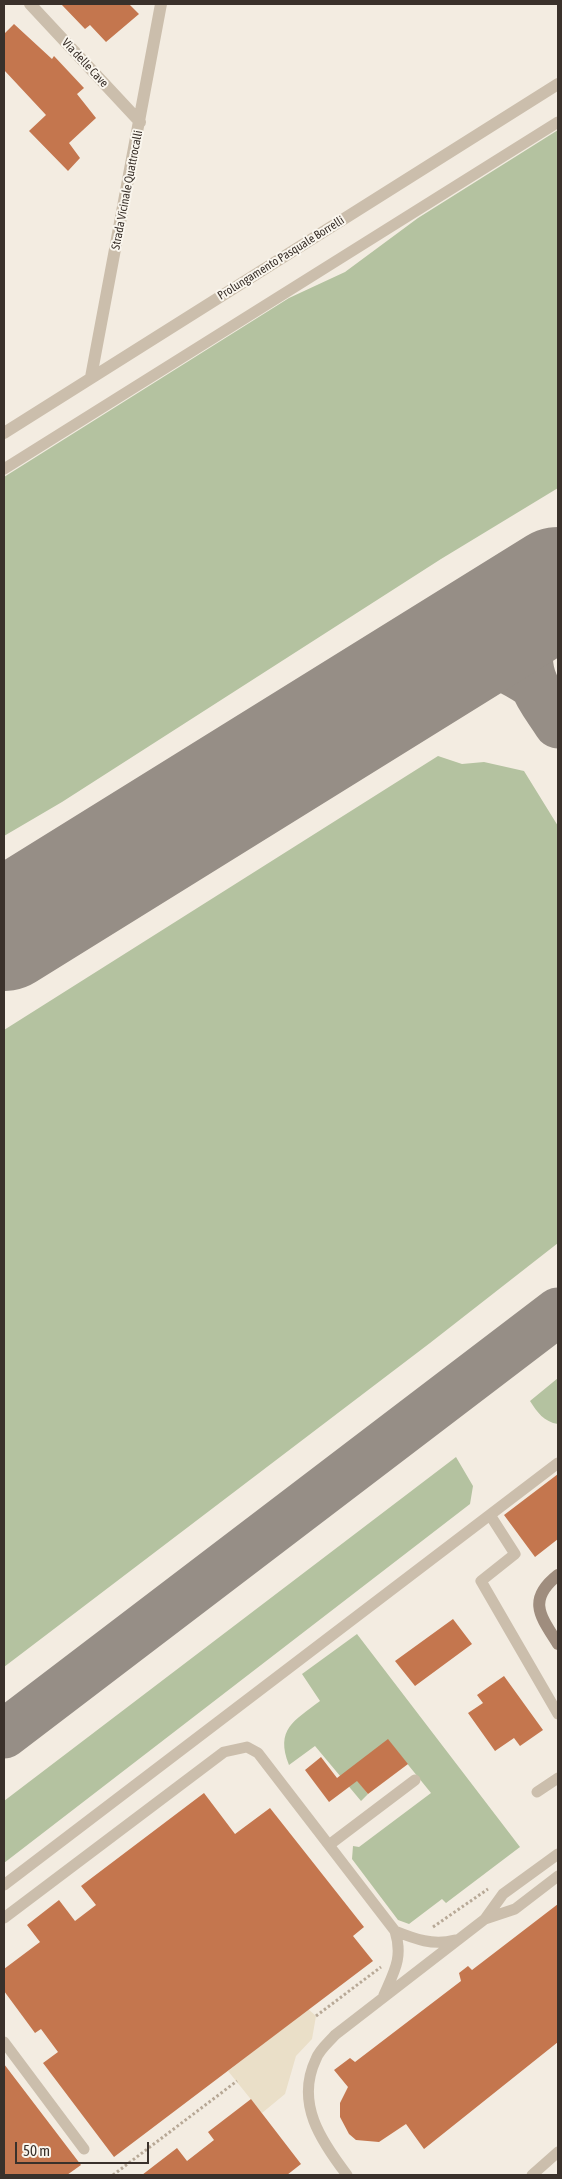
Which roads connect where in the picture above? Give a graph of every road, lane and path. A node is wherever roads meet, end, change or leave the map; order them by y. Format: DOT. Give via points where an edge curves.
graph roads {
  1 [pos="30,4"];
  2 [pos="161,4"];
  3 [pos="558,84"];
  4 [pos="140,122"];
  5 [pos="558,122"];
  6 [pos="92,377"];
  7 [pos="4,433"];
  8 [pos="4,469"];
  9 [pos="558,1463"];
  10 [pos="490,1515"];
  11 [pos="558,1575"];
  12 [pos="558,1644"];
  13 [pos="558,1714"];
  14 [pos="558,1778"];
  15 [pos="414,1780"];
  16 [pos="538,1792"];
  17 [pos="329,1845"];
  18 [pos="558,1854"];
  19 [pos="558,1876"];
  20 [pos="4,1885"];
  21 [pos="4,1918"];
  22 [pos="485,1919"];
  23 [pos="395,1931"];
  24 [pos="461,1938"];
  25 [pos="384,1996"];
  26 [pos="4,2042"];
  27 [pos="237,2081"];
  28 [pos="84,2149"];
  29 [pos="558,2152"];
  30 [pos="340,2173"];
  31 [pos="113,2175"];
  32 [pos="532,2175"];
  1 -- 4 [label="street, Via delle Cave"];
  2 -- 4 [label="street, Strada Vicinale Quattrocalli"];
  3 -- 6 [label="street, Prolungamento Pasquale Borrelli"];
  4 -- 6 [label="street, Strada Vicinale Quattrocalli"];
  5 -- 8 [label="lane"];
  6 -- 7 [label="street, Prolungamento Pasquale Borrelli"];
  9 -- 10 [label="lane"];
  10 -- 13 [label="lane" via="515,1554 481,1581"];
  10 -- 20 [label="lane"];
  11 -- 12 [label="street" via="540,1597 540,1615"];
  14 -- 16 [label="lane"];
  15 -- 17 [label="lane"];
  17 -- 21 [label="lane" via="258,1753 247,1747 224,1752"];
  17 -- 23 [label="lane"];
  18 -- 22 [label="lane" via="503,1894"];
  19 -- 22 [label="lane" via="515,1909"];
  22 -- 24 [label="lane"];
  23 -- 24 [label="lane" via="416,1940 441,1944"];
  23 -- 25 [label="lane" via="400,1949"];
  24 -- 25 [label="lane"];
  25 -- 30 [label="lane" via="335,2035 322,2050 307,2086 312,2120"];
  26 -- 28 [label="lane"];
  27 -- 31 [label="path"];
  29 -- 32 [label="lane"];
}
